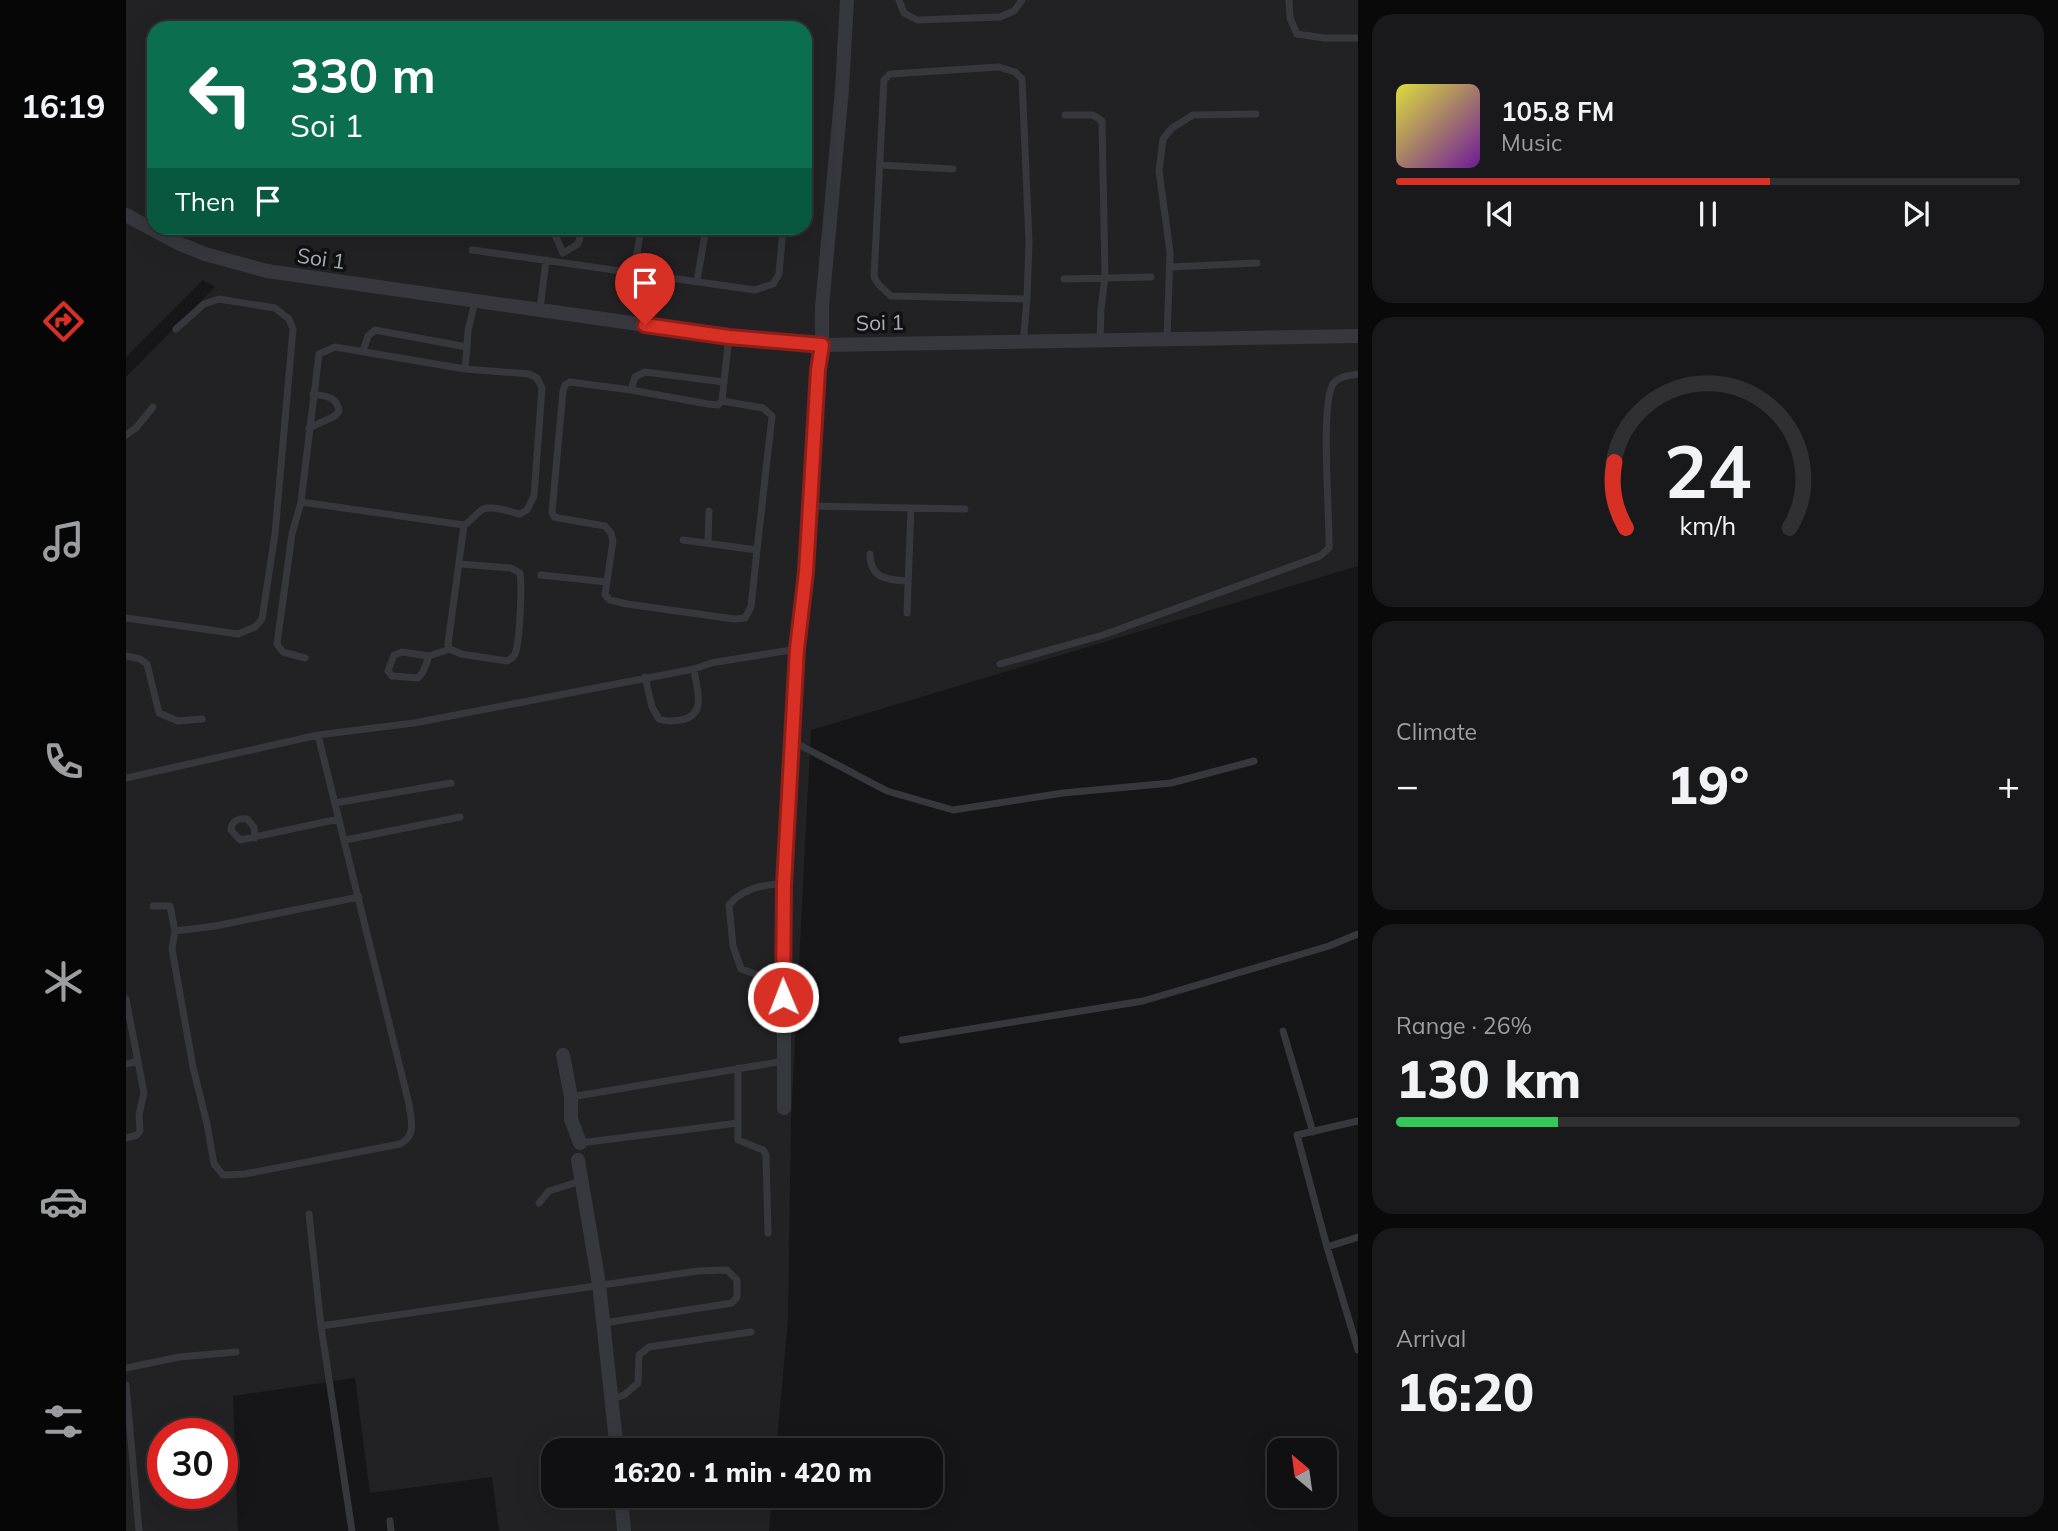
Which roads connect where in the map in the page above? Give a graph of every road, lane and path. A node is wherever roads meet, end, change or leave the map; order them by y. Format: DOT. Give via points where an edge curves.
graph roads {
  1 [pos="847,0"];
  2 [pos="899,0"];
  3 [pos="1022,0"];
  4 [pos="1289,0"];
  5 [pos="1358,38"];
  6 [pos="1256,114"];
  7 [pos="1065,116"];
  8 [pos="880,165"];
  9 [pos="953,169"];
  10 [pos="126,215"];
  11 [pos="147,226"];
  12 [pos="164,235"];
  13 [pos="555,235"];
  14 [pos="581,235"];
  15 [pos="640,235"];
  16 [pos="705,235"];
  17 [pos="782,235"];
  18 [pos="472,250"];
  19 [pos="562,253"];
  20 [pos="546,260"];
  21 [pos="561,263"];
  22 [pos="1257,263"];
  23 [pos="1170,267"];
  24 [pos="634,272"];
  25 [pos="1105,277"];
  26 [pos="1151,277"];
  27 [pos="1063,279"];
  28 [pos="697,281"];
  29 [pos="1027,299"];
  30 [pos="475,301"];
  31 [pos="540,309"];
  32 [pos="176,328"];
  33 [pos="729,337"];
  34 [pos="1358,337"];
  35 [pos="1167,340"];
  36 [pos="1100,342"];
  37 [pos="1026,343"];
  38 [pos="822,345"];
  39 [pos="467,347"];
  40 [pos="363,351"];
  41 [pos="464,369"];
  42 [pos="1358,374"];
  43 [pos="724,382"];
  44 [pos="631,390"];
  45 [pos="313,394"];
  46 [pos="722,401"];
  47 [pos="153,407"];
  48 [pos="309,428"];
  49 [pos="126,435"];
  50 [pos="301,502"];
  51 [pos="810,506"];
  52 [pos="911,508"];
  53 [pos="965,509"];
  54 [pos="709,511"];
  55 [pos="464,525"];
  56 [pos="683,540"];
  57 [pos="708,543"];
  58 [pos="757,550"];
  59 [pos="870,554"];
  60 [pos="460,564"];
  61 [pos="541,575"];
  62 [pos="908,581"];
  63 [pos="607,583"];
  64 [pos="907,613"];
  65 [pos="126,618"];
  66 [pos="450,649"];
  67 [pos="797,649"];
  68 [pos="126,656"];
  69 [pos="429,656"];
  70 [pos="305,658"];
  71 [pos="1000,664"];
  72 [pos="694,669"];
  73 [pos="645,677"];
  74 [pos="202,719"];
  75 [pos="318,735"];
  76 [pos="792,741"];
  77 [pos="1254,761"];
  78 [pos="126,778"];
  79 [pos="451,783"];
  80 [pos="335,803"];
  81 [pos="460,817"];
  82 [pos="339,819"];
  83 [pos="255,838"];
  84 [pos="345,840"];
  85 [pos="784,884"];
  86 [pos="359,897"];
  87 [pos="153,906"];
  88 [pos="175,931"];
  89 [pos="1358,934"];
  90 [pos="782,975"];
  91 [pos="126,999"];
  92 [pos="1283,1031"];
  93 [pos="902,1040"];
  94 [pos="563,1055"];
  95 [pos="138,1061"];
  96 [pos="779,1061"];
  97 [pos="126,1064"];
  98 [pos="738,1068"];
  99 [pos="571,1097"];
  100 [pos="784,1108"];
  101 [pos="1358,1121"];
  102 [pos="738,1123"];
  103 [pos="1313,1132"];
  104 [pos="126,1139"];
  105 [pos="580,1143"];
  106 [pos="578,1160"];
  107 [pos="581,1181"];
  108 [pos="539,1203"];
  109 [pos="309,1214"];
  110 [pos="768,1233"];
  111 [pos="1358,1237"];
  112 [pos="1327,1247"];
  113 [pos="599,1283"];
  114 [pos="604,1323"];
  115 [pos="321,1326"];
  116 [pos="751,1332"];
  117 [pos="1358,1350"];
  118 [pos="236,1352"];
  119 [pos="126,1368"];
  120 [pos="126,1385"];
  121 [pos="612,1399"];
  122 [pos="616,1438"];
  123 [pos="622,1508"];
  124 [pos="390,1521"];
  125 [pos="139,1531"];
  126 [pos="352,1531"];
  127 [pos="391,1531"];
  128 [pos="624,1531"];
  1 -- 38 [label="street"];
  2 -- 3 [label="lane" via="904,13 917,20 1000,17 1014,11"];
  4 -- 5 [label="lane" via="1297,34"];
  6 -- 23 [label="lane" via="1193,115 1163,139 1159,172"];
  7 -- 25 [label="lane" via="1093,115 1102,121"];
  8 -- 9 [label="lane"];
  8 -- 29 [label="lane" via="874,277 885,291 891,296"];
  8 -- 29 [label="lane" via="884,80 890,74 999,67 1015,72 1022,79"];
  10 -- 11 [label="street, Soi 1"];
  12 -- 30 [label="street, Soi 1" via="257,269"];
  13 -- 19 [label="lane"];
  14 -- 19 [label="lane" via="578,244"];
  15 -- 24 [label="lane"];
  16 -- 28 [label="lane"];
  17 -- 28 [label="lane" via="779,274 773,284 755,290"];
  18 -- 20 [label="lane"];
  19 -- 21 [label="lane"];
  20 -- 21 [label="lane"];
  20 -- 31 [label="lane"];
  21 -- 24 [label="lane"];
  22 -- 23 [label="lane"];
  23 -- 35 [label="lane"];
  24 -- 28 [label="lane"];
  25 -- 26 [label="lane"];
  25 -- 27 [label="lane"];
  25 -- 36 [label="lane"];
  29 -- 37 [label="lane"];
  30 -- 31 [label="street, Soi 1"];
  30 -- 39 [label="lane"];
  31 -- 33 [label="street, Soi 1"];
  32 -- 65 [label="lane" via="204,304 219,299 275,308 284,312 293,329 275,534 262,619 238,634"];
  33 -- 38 [label="street, Soi 1"];
  33 -- 43 [label="lane"];
  34 -- 35 [label="street, Soi 1"];
  35 -- 36 [label="street, Soi 1"];
  36 -- 37 [label="street, Soi 1"];
  37 -- 38 [label="street, Soi 1"];
  38 -- 51 [label="street"];
  39 -- 40 [label="lane" via="375,330"];
  39 -- 41 [label="lane"];
  40 -- 41 [label="lane"];
  40 -- 45 [label="lane" via="335,347 319,354"];
  41 -- 55 [label="lane" via="528,374 537,378 542,388 532,503 520,514 483,510"];
  42 -- 71 [label="lane" via="1341,377 1333,385 1326,417 1329,548 1320,556 1103,635"];
  43 -- 44 [label="lane" via="645,372 635,377"];
  43 -- 46 [label="lane"];
  44 -- 46 [label="lane" via="708,404"];
  44 -- 63 [label="lane" via="570,382 564,391 552,512 554,517 609,529 613,541"];
  45 -- 48 [label="lane"];
  45 -- 48 [label="lane" via="332,398 339,411"];
  46 -- 58 [label="lane" via="763,408 772,416"];
  47 -- 49 [label="lane"];
  48 -- 50 [label="lane"];
  50 -- 55 [label="lane"];
  50 -- 70 [label="lane" via="292,534 277,645 283,652"];
  51 -- 52 [label="lane"];
  51 -- 67 [label="street"];
  52 -- 53 [label="lane"];
  52 -- 62 [label="lane"];
  54 -- 57 [label="lane"];
  55 -- 60 [label="lane"];
  56 -- 57 [label="lane"];
  57 -- 58 [label="lane"];
  58 -- 63 [label="lane" via="751,607 745,618 610,600"];
  59 -- 62 [label="lane" via="877,575"];
  60 -- 66 [label="lane"];
  60 -- 66 [label="lane" via="518,570 517,641 513,657 506,661"];
  61 -- 63 [label="lane"];
  62 -- 64 [label="lane"];
  66 -- 69 [label="lane"];
  67 -- 72 [label="lane"];
  67 -- 76 [label="street"];
  68 -- 74 [label="lane" via="147,664 159,713 178,721"];
  69 -- 69 [label="lane" via="397,653 389,674 418,678"];
  72 -- 73 [label="lane"];
  72 -- 73 [label="lane" via="697,710 688,718 666,722 652,707"];
  73 -- 75 [label="lane" via="414,723"];
  75 -- 78 [label="lane"];
  75 -- 80 [label="lane"];
  76 -- 77 [label="lane" via="887,791 953,810 1171,783"];
  76 -- 85 [label="street"];
  79 -- 80 [label="lane"];
  80 -- 82 [label="lane"];
  81 -- 84 [label="lane"];
  82 -- 83 [label="lane"];
  82 -- 84 [label="lane"];
  84 -- 86 [label="lane"];
  85 -- 90 [label="street"];
  85 -- 90 [label="lane" via="737,895 729,905 733,946 741,969"];
  86 -- 88 [label="lane"];
  86 -- 88 [label="lane" via="409,1104 410,1138 400,1144 245,1174 223,1175 214,1164 172,949"];
  87 -- 88 [label="lane" via="170,906"];
  89 -- 93 [label="lane" via="1143,1001"];
  90 -- 96 [label="street"];
  91 -- 95 [label="lane"];
  92 -- 103 [label="lane"];
  94 -- 99 [label="street"];
  95 -- 97 [label="lane"];
  95 -- 104 [label="lane" via="144,1093 140,1131"];
  96 -- 98 [label="lane"];
  96 -- 100 [label="street"];
  98 -- 99 [label="lane"];
  98 -- 102 [label="lane"];
  99 -- 105 [label="street" via="571,1119"];
  101 -- 103 [label="lane"];
  102 -- 105 [label="lane"];
  102 -- 110 [label="lane" via="738,1140 766,1155"];
  103 -- 112 [label="lane" via="1297,1135"];
  106 -- 107 [label="street"];
  107 -- 108 [label="lane" via="549,1191"];
  107 -- 113 [label="street"];
  109 -- 115 [label="lane"];
  111 -- 112 [label="lane"];
  112 -- 117 [label="lane"];
  113 -- 114 [label="street"];
  113 -- 114 [label="lane" via="698,1270 727,1270 737,1280 737,1297 732,1303"];
  113 -- 115 [label="lane"];
  114 -- 121 [label="street"];
  115 -- 126 [label="lane"];
  116 -- 121 [label="lane" via="649,1347 639,1355 638,1383"];
  118 -- 119 [label="lane"];
  120 -- 125 [label="lane"];
  121 -- 122 [label="street"];
  123 -- 128 [label="street"];
  124 -- 127 [label="lane"];
}
